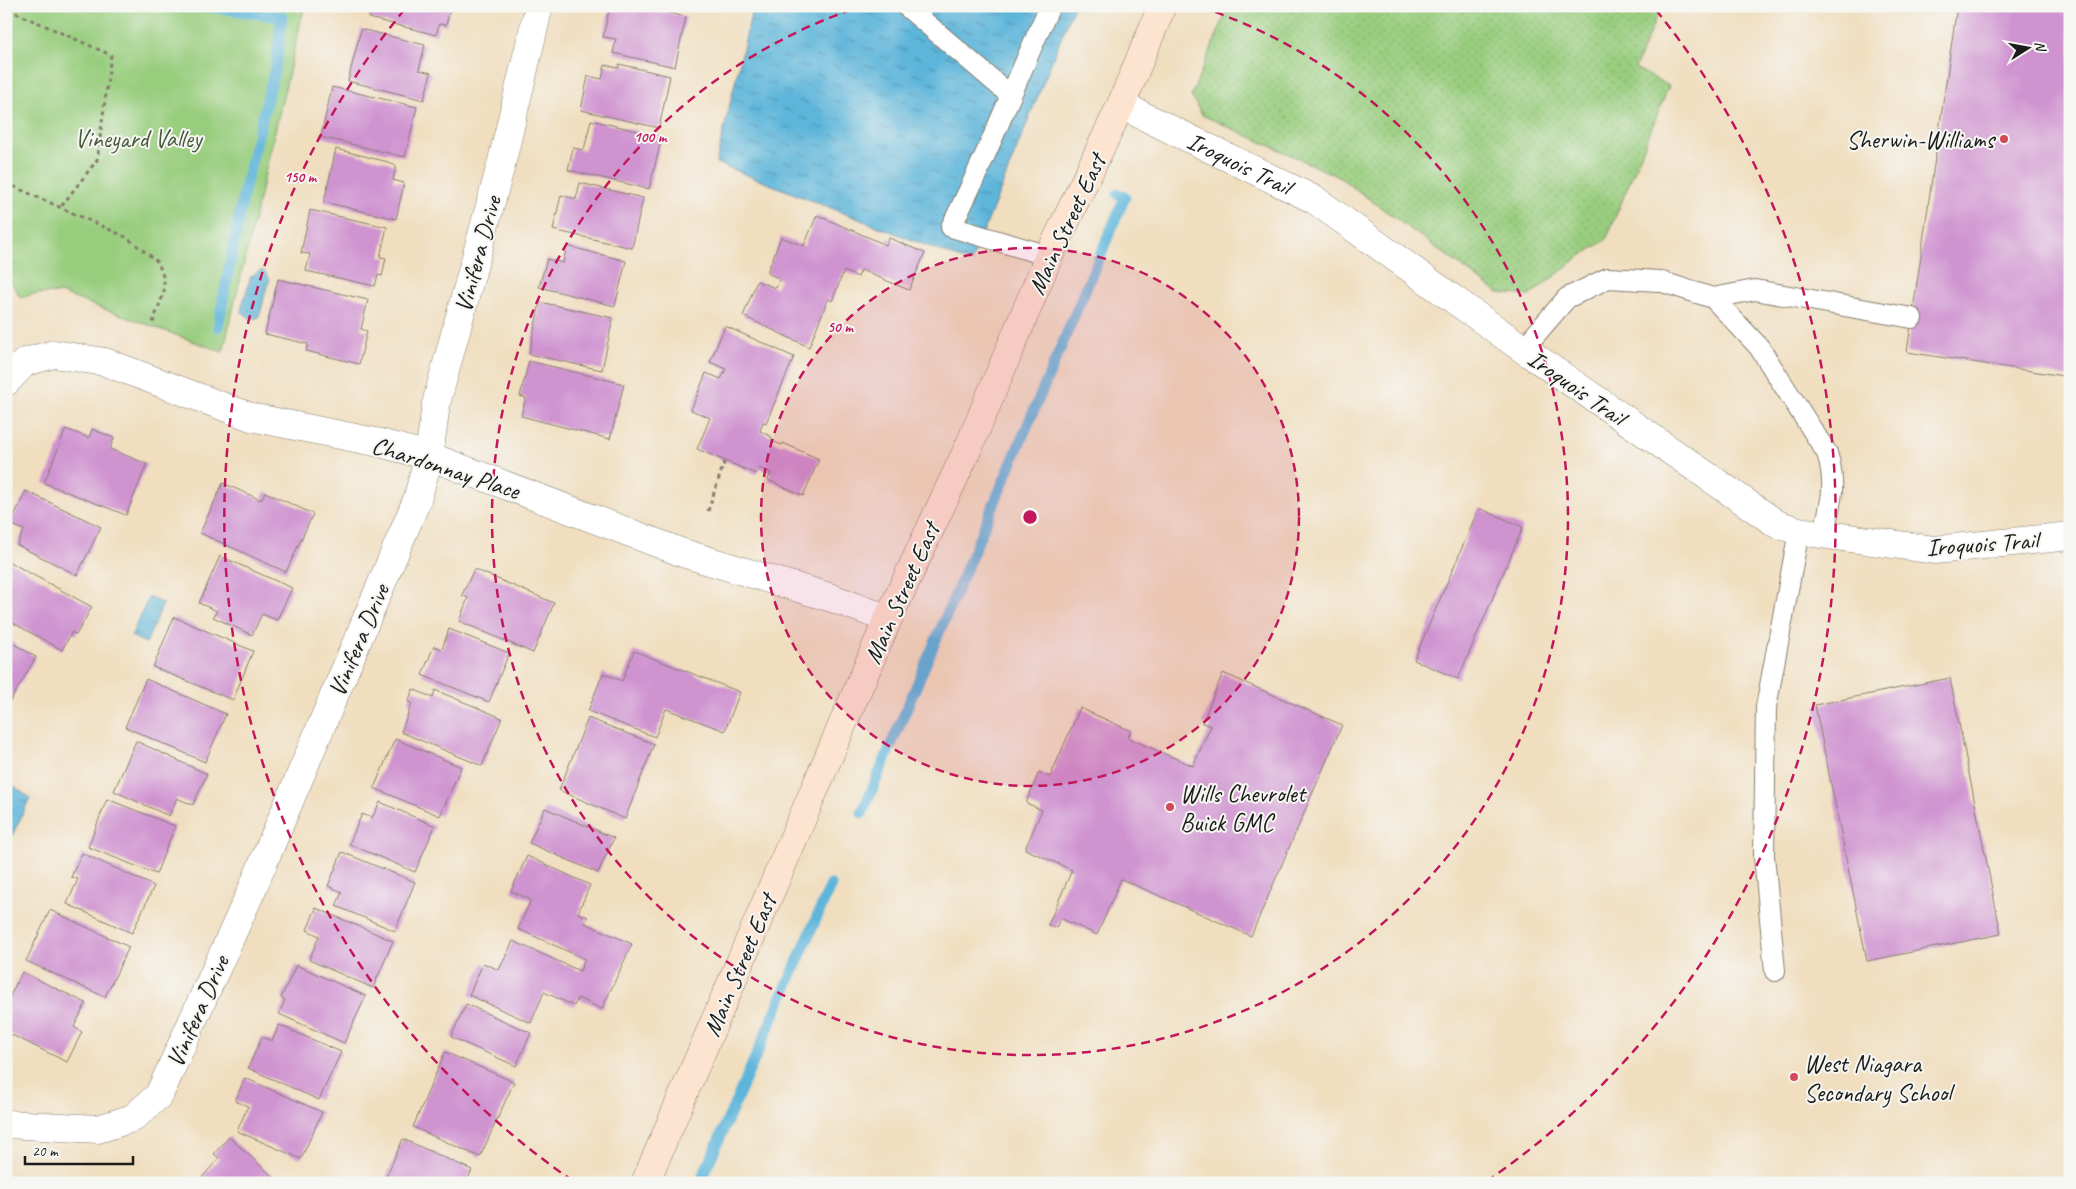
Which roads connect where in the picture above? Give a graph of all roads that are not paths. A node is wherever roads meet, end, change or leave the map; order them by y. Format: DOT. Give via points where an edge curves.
graph roads {
  1 [pos="539,6"];
  2 [pos="906,6"];
  3 [pos="1050,6"];
  4 [pos="1162,6"];
  5 [pos="1010,95"];
  6 [pos="1121,105"];
  7 [pos="1049,256"];
  8 [pos="1713,298"];
  9 [pos="1912,318"];
  10 [pos="1523,349"];
  11 [pos="6,382"];
  12 [pos="429,456"];
  13 [pos="1811,533"];
  14 [pos="2070,536"];
  15 [pos="888,619"];
  16 [pos="1775,971"];
  17 [pos="6,1124"];
  18 [pos="645,1183"];
  1 -- 12 [label="street, Vinifera Drive" via="501,165 436,404"];
  2 -- 5 [label="lane"];
  3 -- 5 [label="lane"];
  4 -- 6 [label="main road, Main Street East"];
  5 -- 7 [label="lane" via="974,182 951,227"];
  6 -- 7 [label="main road, Main Street East"];
  6 -- 10 [label="street, Iroquois Trail" via="1315,200"];
  7 -- 15 [label="main road, Main Street East" via="970,444"];
  8 -- 9 [label="lane" via="1756,290"];
  8 -- 10 [label="lane" via="1659,281 1608,278 1567,298"];
  8 -- 13 [label="lane" via="1759,347 1827,453 1833,471 1834,490"];
  10 -- 13 [label="street, Iroquois Trail" via="1777,524"];
  11 -- 12 [label="street, Chardonnay Place" via="24,362 54,354 105,362 251,417"];
  12 -- 15 [label="street, Chardonnay Place" via="683,553 832,598"];
  12 -- 17 [label="street, Vinifera Drive" via="408,522 250,894 159,1096 133,1118 98,1130"];
  13 -- 14 [label="street, Iroquois Trail" via="1934,550"];
  13 -- 16 [label="lane" via="1766,707 1764,856"];
  15 -- 18 [label="main road, Main Street East"];
}
